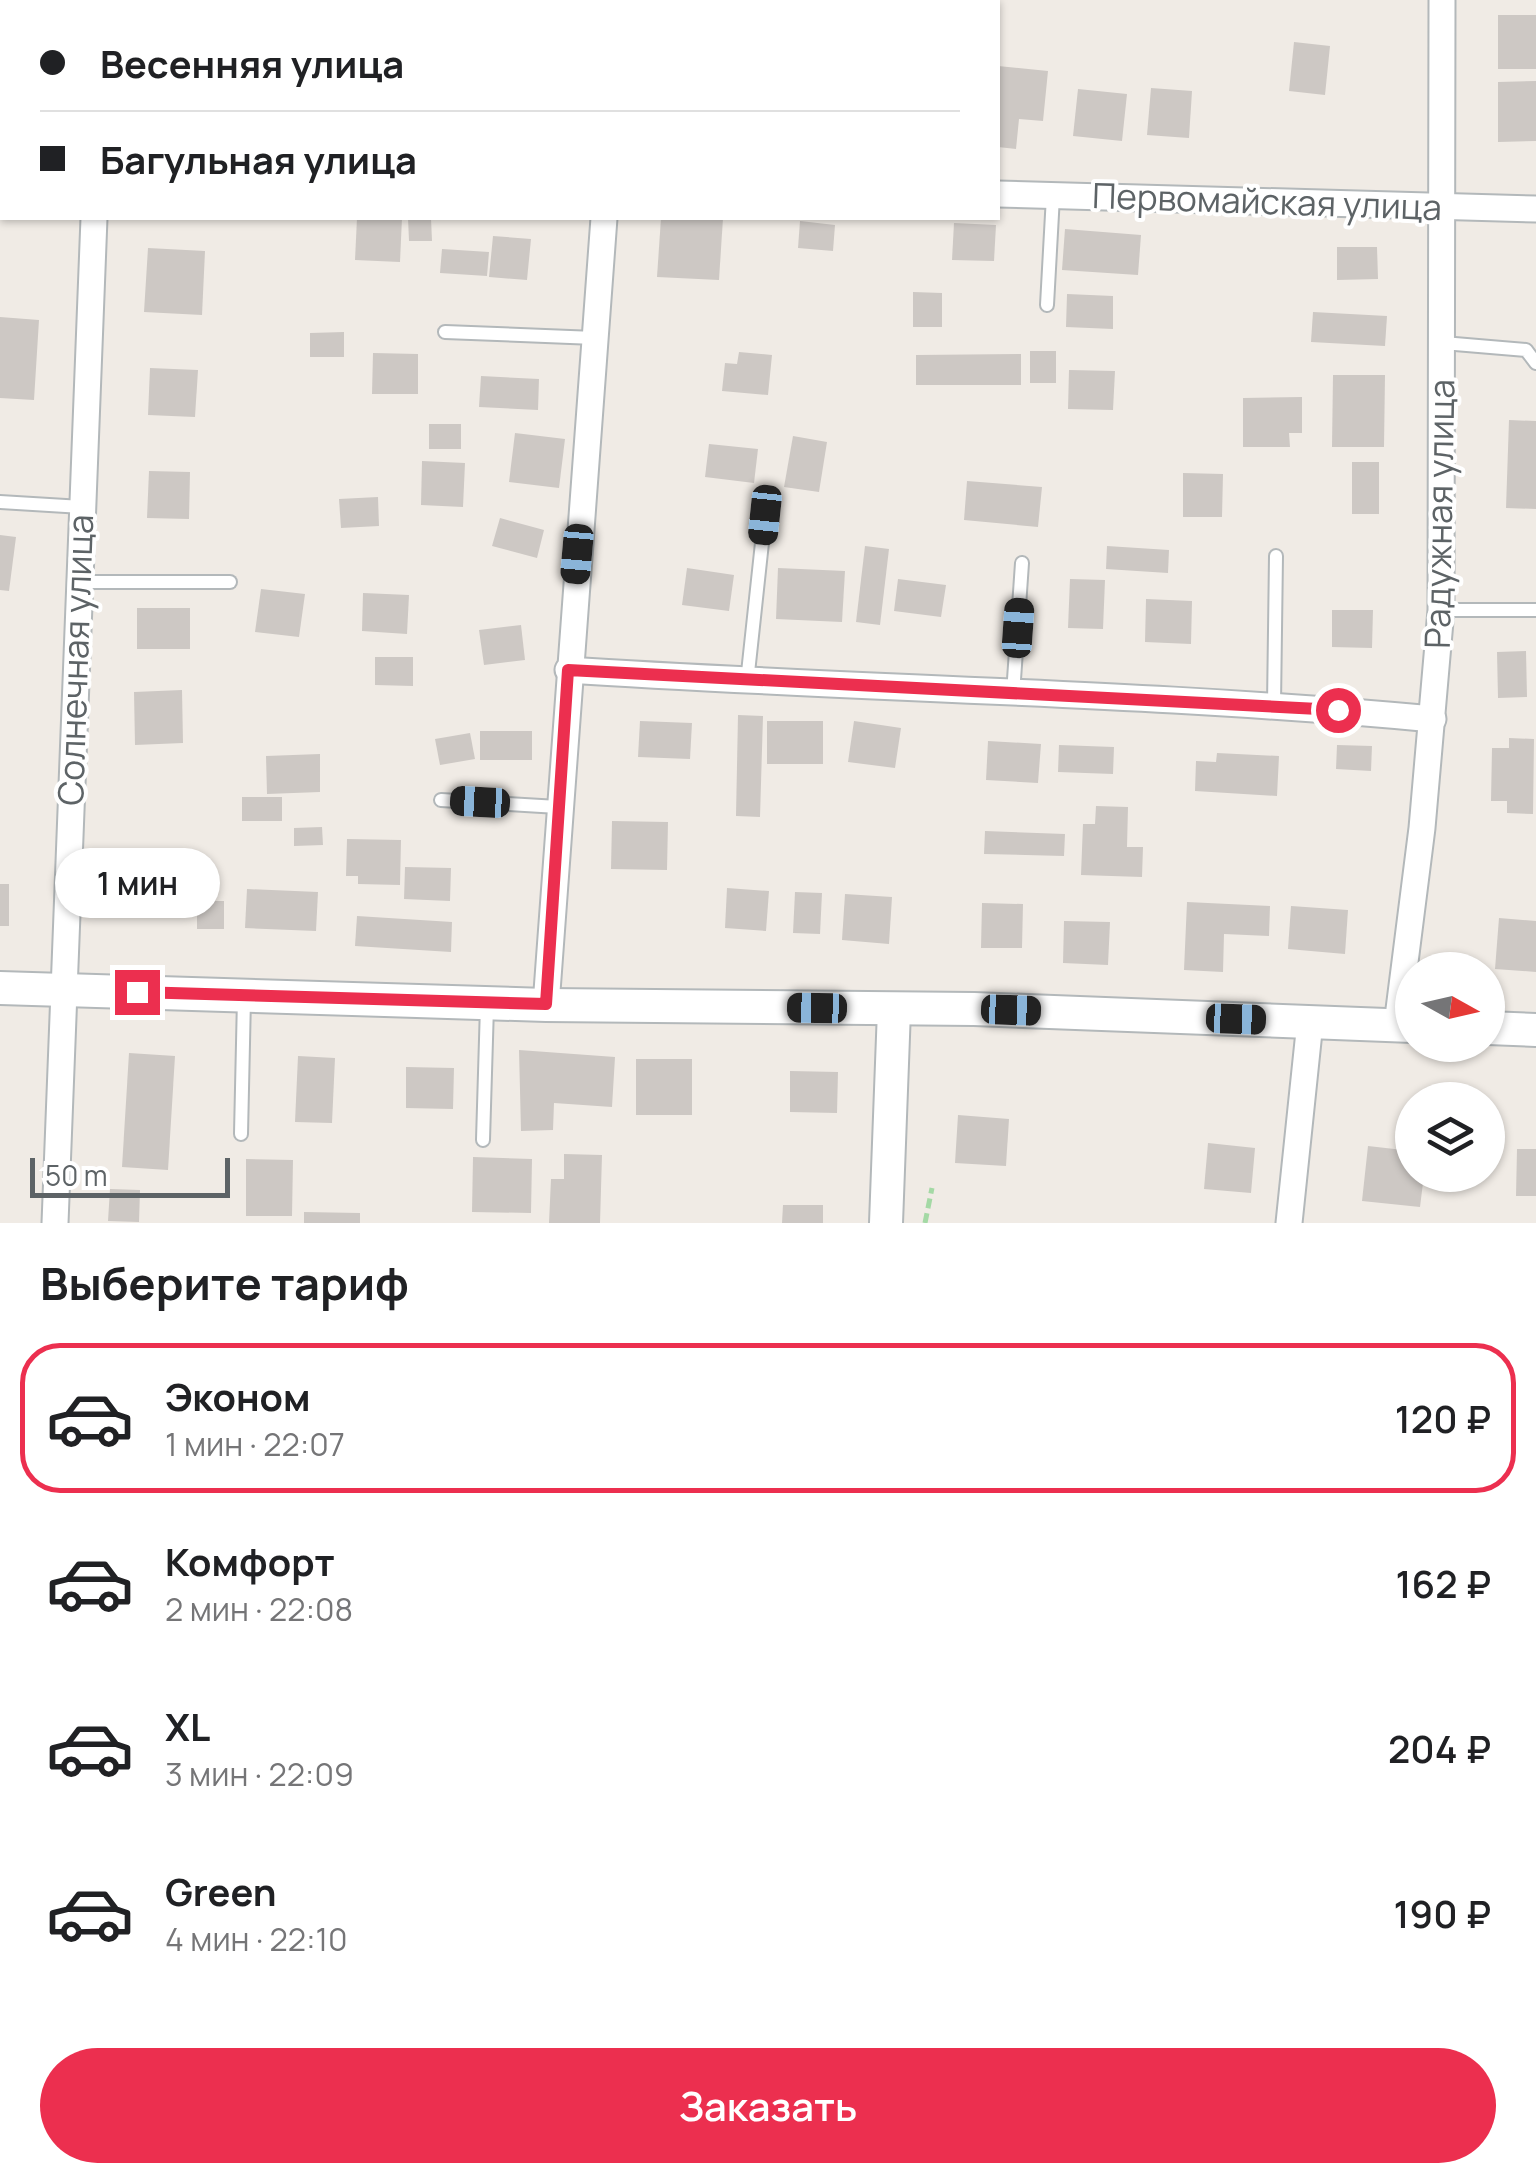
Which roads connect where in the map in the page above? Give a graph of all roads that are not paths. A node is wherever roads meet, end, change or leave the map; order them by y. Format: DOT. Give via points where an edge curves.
graph roads {
  1 [pos="1442,0"];
  2 [pos="1000,194"];
  3 [pos="1053,196"];
  4 [pos="1441,207"];
  5 [pos="1536,209"];
  6 [pos="94,220"];
  7 [pos="604,220"];
  8 [pos="1047,305"];
  9 [pos="445,332"];
  10 [pos="595,338"];
  11 [pos="1444,344"];
  12 [pos="1536,363"];
  13 [pos="0,502"];
  14 [pos="82,507"];
  15 [pos="765,515"];
  16 [pos="1276,556"];
  17 [pos="1022,562"];
  18 [pos="79,582"];
  19 [pos="230,582"];
  20 [pos="1441,610"];
  21 [pos="1536,610"];
  22 [pos="568,670"];
  23 [pos="747,682"];
  24 [pos="1013,694"];
  25 [pos="1274,704"];
  26 [pos="1433,719"];
  27 [pos="441,800"];
  28 [pos="558,806"];
  29 [pos="1412,952"];
  30 [pos="0,988"];
  31 [pos="65,990"];
  32 [pos="244,996"];
  33 [pos="487,1003"];
  34 [pos="546,1004"];
  35 [pos="894,1010"];
  36 [pos="1310,1022"];
  37 [pos="1395,1025"];
  38 [pos="1505,1029"];
  39 [pos="1536,1030"];
  40 [pos="241,1134"];
  41 [pos="483,1140"];
  42 [pos="55,1223"];
  43 [pos="886,1223"];
  44 [pos="1289,1223"];
  1 -- 4 [label="street, Радужная улица"];
  2 -- 3 [label="street, Первомайская улица"];
  3 -- 4 [label="street, Первомайская улица"];
  3 -- 8 [label="lane"];
  4 -- 5 [label="street, Первомайская улица"];
  4 -- 11 [label="street, Радужная улица"];
  6 -- 14 [label="street, Солнечная улица"];
  7 -- 10 [label="street"];
  9 -- 10 [label="lane"];
  10 -- 22 [label="street"];
  11 -- 12 [label="lane" via="1526,350"];
  11 -- 20 [label="street, Радужная улица"];
  13 -- 14 [label="lane"];
  14 -- 18 [label="street, Солнечная улица"];
  15 -- 23 [label="lane"];
  16 -- 25 [label="lane"];
  17 -- 24 [label="lane"];
  18 -- 19 [label="lane"];
  18 -- 31 [label="street, Солнечная улица"];
  20 -- 21 [label="lane"];
  20 -- 26 [label="street, Радужная улица"];
  22 -- 23 [label="street"];
  22 -- 28 [label="street"];
  23 -- 24 [label="street"];
  24 -- 25 [label="street"];
  25 -- 26 [label="street"];
  26 -- 29 [label="street, Радужная улица"];
  27 -- 28 [label="lane"];
  28 -- 34 [label="street"];
  30 -- 31 [label="street"];
  31 -- 32 [label="street"];
  31 -- 42 [label="street, Солнечная улица"];
  32 -- 33 [label="street"];
  32 -- 40 [label="lane"];
  33 -- 34 [label="street"];
  33 -- 41 [label="lane"];
  34 -- 35 [label="street"];
  35 -- 36 [label="street"];
  35 -- 43 [label="street"];
  36 -- 37 [label="street"];
  36 -- 44 [label="street"];
  38 -- 39 [label="street"];
}
